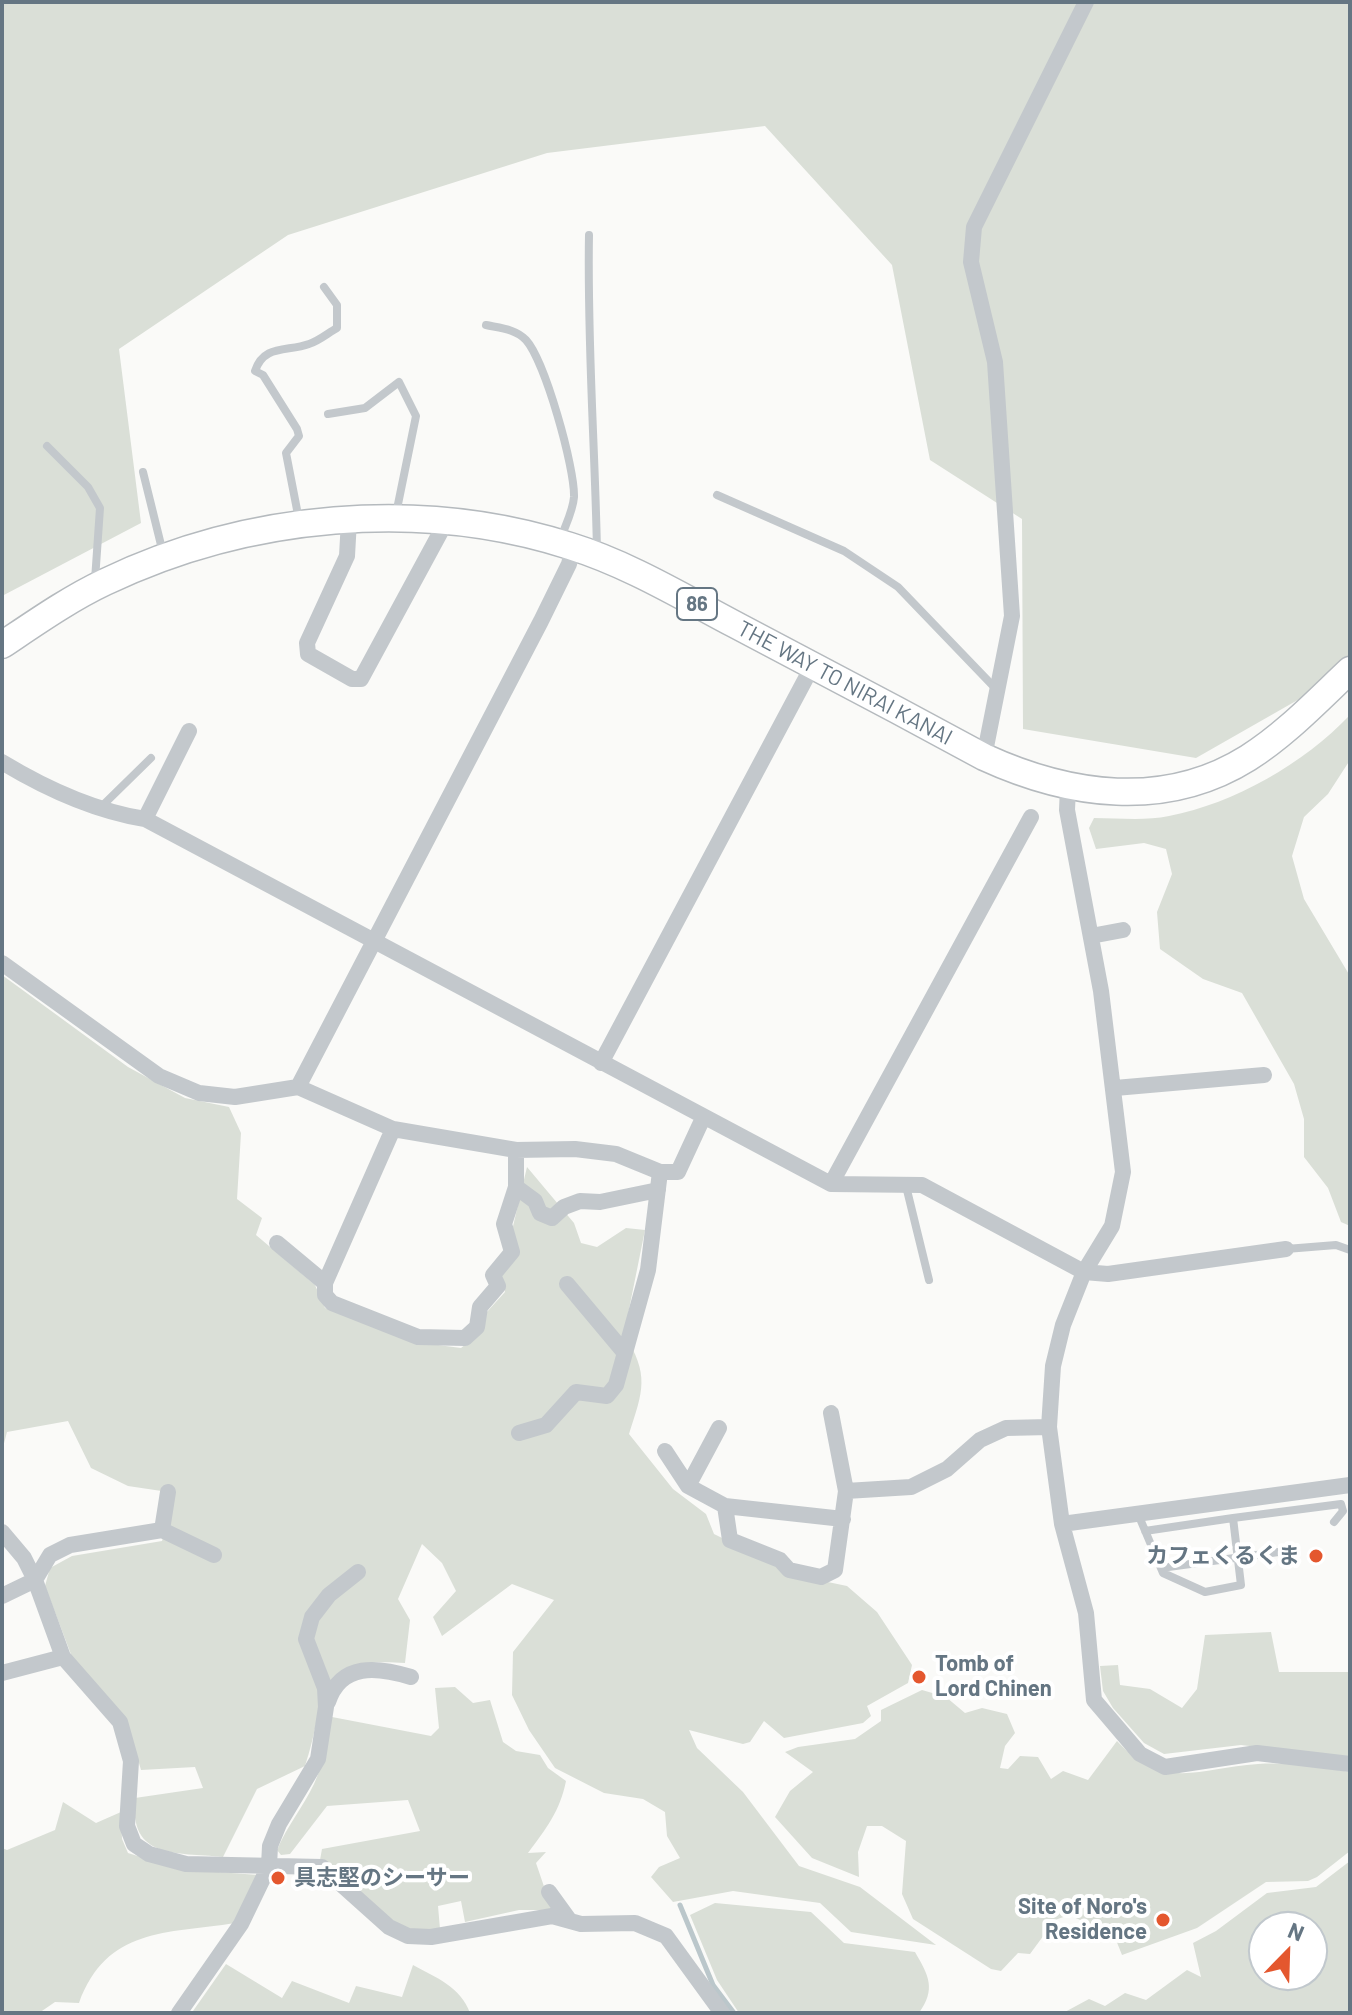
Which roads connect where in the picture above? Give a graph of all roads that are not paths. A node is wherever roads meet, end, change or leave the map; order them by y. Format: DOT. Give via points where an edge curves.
graph roads {
  1 [pos="1086,2"];
  2 [pos="589,235"];
  3 [pos="324,287"];
  4 [pos="486,325"];
  5 [pos="328,414"];
  6 [pos="47,446"];
  7 [pos="143,472"];
  8 [pos="717,495"];
  9 [pos="395,519"];
  10 [pos="349,520"];
  11 [pos="446,522"];
  12 [pos="300,524"];
  13 [pos="577,549"];
  14 [pos="164,558"];
  15 [pos="94,589"];
  16 [pos="2,645"];
  17 [pos="813,665"];
  18 [pos="1350,670"];
  19 [pos="998,690"];
  20 [pos="189,731"];
  21 [pos="984,757"];
  22 [pos="151,758"];
  23 [pos="2,762"];
  24 [pos="1068,787"];
  25 [pos="101,808"];
  26 [pos="1031,817"];
  27 [pos="145,819"];
  28 [pos="1123,930"];
  29 [pos="1091,936"];
  30 [pos="372,942"];
  31 [pos="2,963"];
  32 [pos="601,1063"];
  33 [pos="1264,1075"];
  34 [pos="298,1087"];
  35 [pos="1115,1088"];
  36 [pos="703,1118"];
  37 [pos="393,1129"];
  38 [pos="516,1150"];
  39 [pos="660,1172"];
  40 [pos="831,1184"];
  41 [pos="906,1185"];
  42 [pos="516,1187"];
  43 [pos="658,1190"];
  44 [pos="277,1243"];
  45 [pos="1286,1249"];
  46 [pos="1350,1250"];
  47 [pos="1084,1272"];
  48 [pos="929,1280"];
  49 [pos="325,1283"];
  50 [pos="567,1284"];
  51 [pos="624,1352"];
  52 [pos="831,1413"];
  53 [pos="1049,1427"];
  54 [pos="719,1428"];
  55 [pos="519,1433"];
  56 [pos="665,1451"];
  57 [pos="1350,1485"];
  58 [pos="688,1486"];
  59 [pos="846,1491"];
  60 [pos="168,1492"];
  61 [pos="725,1506"];
  62 [pos="1137,1514"];
  63 [pos="1233,1518"];
  64 [pos="843,1519"];
  65 [pos="1334,1522"];
  66 [pos="1062,1524"];
  67 [pos="162,1530"];
  68 [pos="1145,1531"];
  69 [pos="2,1532"];
  70 [pos="1286,1551"];
  71 [pos="214,1555"];
  72 [pos="1238,1558"];
  73 [pos="1161,1568"];
  74 [pos="358,1572"];
  75 [pos="35,1580"];
  76 [pos="2,1596"];
  77 [pos="63,1657"];
  78 [pos="2,1673"];
  79 [pos="411,1677"];
  80 [pos="326,1707"];
  81 [pos="1350,1764"];
  82 [pos="269,1866"];
  83 [pos="549,1892"];
  84 [pos="570,1921"];
  85 [pos="179,2013"];
  86 [pos="722,2013"];
  1 -- 19 [label="street" via="974,227 971,262 995,362 1012,616"];
  2 -- 13 [label="lane" via="595,442"];
  3 -- 12 [label="lane" via="337,305 337,328 310,344 272,350 258,360 255,371 263,375 297,429 299,436 286,453"];
  4 -- 13 [label="lane" via="514,331 526,340 545,374 573,477"];
  5 -- 9 [label="lane" via="365,408 399,382 416,416"];
  6 -- 15 [label="lane" via="88,487 100,508"];
  7 -- 14 [label="lane"];
  8 -- 19 [label="lane" via="844,551 898,587"];
  9 -- 10 [label="main road, THE WAY TO NIRAI KANAI / 86"];
  9 -- 11 [label="main road, THE WAY TO NIRAI KANAI / 86"];
  10 -- 11 [label="street" via="347,556 307,643 308,654 352,679 361,679"];
  10 -- 12 [label="main road, THE WAY TO NIRAI KANAI / 86"];
  11 -- 13 [label="main road, THE WAY TO NIRAI KANAI / 86"];
  12 -- 14 [label="main road, THE WAY TO NIRAI KANAI / 86" via="207,542"];
  13 -- 17 [label="main road, THE WAY TO NIRAI KANAI / 86"];
  13 -- 30 [label="street"];
  14 -- 15 [label="main road, THE WAY TO NIRAI KANAI / 86"];
  15 -- 16 [label="main road, THE WAY TO NIRAI KANAI / 86"];
  17 -- 21 [label="main road, THE WAY TO NIRAI KANAI / 86"];
  17 -- 32 [label="street"];
  18 -- 24 [label="main road, THE WAY TO NIRAI KANAI / 86" via="1273,740 1216,774 1144,792"];
  19 -- 21 [label="street"];
  20 -- 27 [label="street"];
  21 -- 24 [label="main road, THE WAY TO NIRAI KANAI / 86"];
  22 -- 25 [label="lane"];
  23 -- 25 [label="street" via="31,780"];
  24 -- 29 [label="street" via="1067,810"];
  25 -- 27 [label="street"];
  26 -- 40 [label="street"];
  27 -- 30 [label="street"];
  28 -- 29 [label="street"];
  29 -- 35 [label="street"];
  30 -- 32 [label="street"];
  30 -- 34 [label="street"];
  31 -- 34 [label="street" via="159,1076 199,1093 235,1097"];
  32 -- 36 [label="street"];
  33 -- 35 [label="street"];
  34 -- 37 [label="street"];
  35 -- 47 [label="street" via="1123,1172 1120,1200 1112,1226"];
  36 -- 39 [label="street" via="678,1172"];
  36 -- 40 [label="street"];
  37 -- 38 [label="street"];
  37 -- 49 [label="street"];
  38 -- 39 [label="street" via="616,1154"];
  38 -- 42 [label="street"];
  39 -- 43 [label="street"];
  40 -- 41 [label="street"];
  41 -- 47 [label="street" via="922,1185"];
  41 -- 48 [label="lane"];
  42 -- 43 [label="street" via="535,1201 540,1213 552,1218 580,1201"];
  42 -- 49 [label="street" via="504,1224 512,1252 493,1275 498,1286 480,1307 477,1327 465,1338 418,1337 332,1303"];
  43 -- 51 [label="street" via="648,1270"];
  44 -- 49 [label="street"];
  45 -- 46 [label="lane" via="1336,1245"];
  45 -- 47 [label="street" via="1108,1274"];
  47 -- 53 [label="street" via="1053,1366"];
  50 -- 51 [label="street"];
  51 -- 55 [label="street" via="616,1385 607,1396 576,1392 546,1425"];
  52 -- 59 [label="street"];
  53 -- 59 [label="street" via="1006,1428 911,1487"];
  53 -- 66 [label="street"];
  54 -- 58 [label="street"];
  56 -- 58 [label="street"];
  57 -- 62 [label="street"];
  58 -- 61 [label="street"];
  59 -- 64 [label="street"];
  60 -- 67 [label="street"];
  61 -- 64 [label="street"];
  61 -- 64 [label="street" via="730,1540 780,1560 789,1570 821,1577 835,1570"];
  62 -- 66 [label="street"];
  62 -- 68 [label="lane"];
  63 -- 65 [label="lane" via="1341,1504 1343,1511"];
  63 -- 68 [label="lane"];
  63 -- 72 [label="lane"];
  66 -- 81 [label="street" via="1086,1613 1094,1700 1140,1754 1165,1767 1257,1753"];
  67 -- 71 [label="street"];
  67 -- 75 [label="street" via="70,1545 50,1555"];
  68 -- 73 [label="lane"];
  69 -- 75 [label="street"];
  70 -- 72 [label="lane"];
  72 -- 73 [label="lane"];
  72 -- 73 [label="lane" via="1241,1585 1205,1592"];
  74 -- 80 [label="street" via="329,1595 312,1617 306,1639 325,1688"];
  75 -- 76 [label="street"];
  75 -- 77 [label="street"];
  77 -- 78 [label="street"];
  77 -- 82 [label="street" via="120,1722 131,1761 127,1826 134,1844 186,1864"];
  79 -- 80 [label="street" via="390,1670 350,1673 337,1684"];
  80 -- 82 [label="street" via="318,1759 279,1824"];
  82 -- 84 [label="street" via="322,1867 389,1927 408,1936 431,1937 552,1916"];
  82 -- 85 [label="street" via="241,1924"];
  83 -- 84 [label="street"];
  84 -- 86 [label="street" via="635,1923 666,1936"];
}
